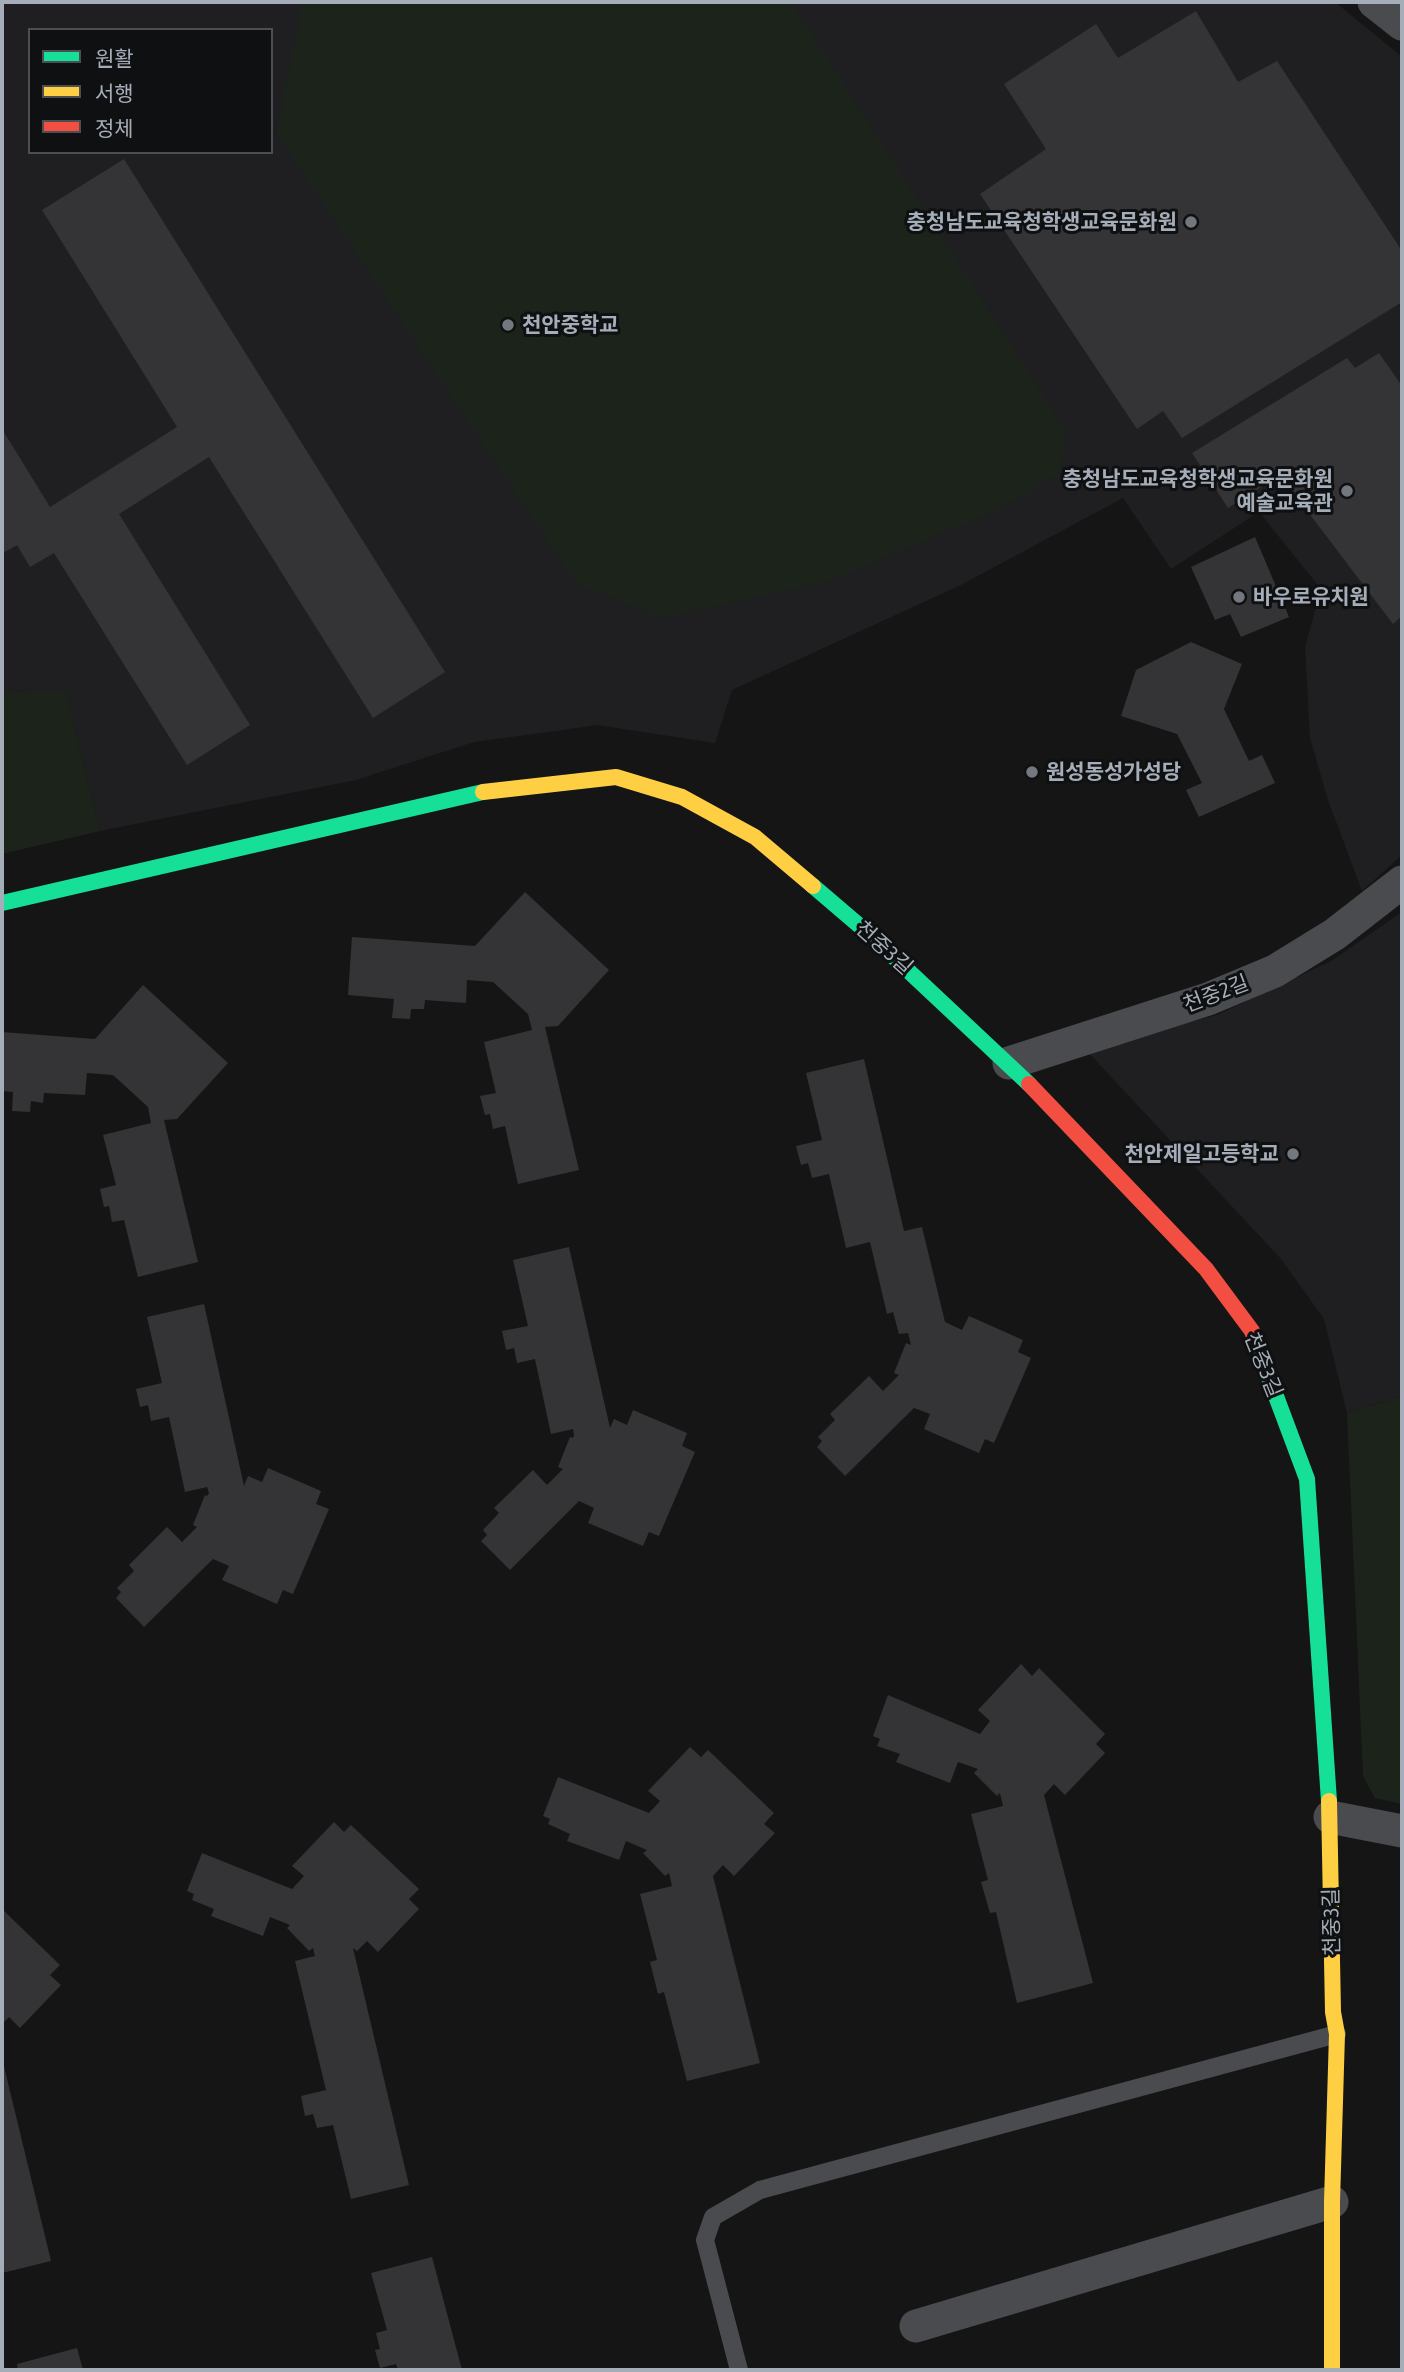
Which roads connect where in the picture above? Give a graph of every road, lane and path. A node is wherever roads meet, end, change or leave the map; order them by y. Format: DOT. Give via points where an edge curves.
graph roads {
  1 [pos="1374,2"];
  2 [pos="1402,24"];
  3 [pos="1402,883"];
  4 [pos="2,903"];
  5 [pos="1009,1063"];
  6 [pos="1330,1817"];
  7 [pos="1402,1831"];
  8 [pos="1337,2034"];
  9 [pos="1332,2202"];
  10 [pos="916,2326"];
  11 [pos="739,2370"];
  12 [pos="1332,2370"];
  1 -- 2 [label="street"];
  3 -- 5 [label="street, 천중2길" via="1335,934 1275,971 1208,999"];
  4 -- 5 [label="street, 천중3길" via="472,793 616,777 682,797 755,837"];
  5 -- 6 [label="street, 천중3길" via="1206,1269 1252,1331 1307,1479"];
  6 -- 7 [label="street"];
  6 -- 8 [label="street, 천중3길"];
  8 -- 9 [label="street, 천중3길"];
  8 -- 11 [label="lane" via="760,2190 713,2217 705,2240"];
  9 -- 10 [label="street"];
  9 -- 12 [label="street, 천중3길"];
}
